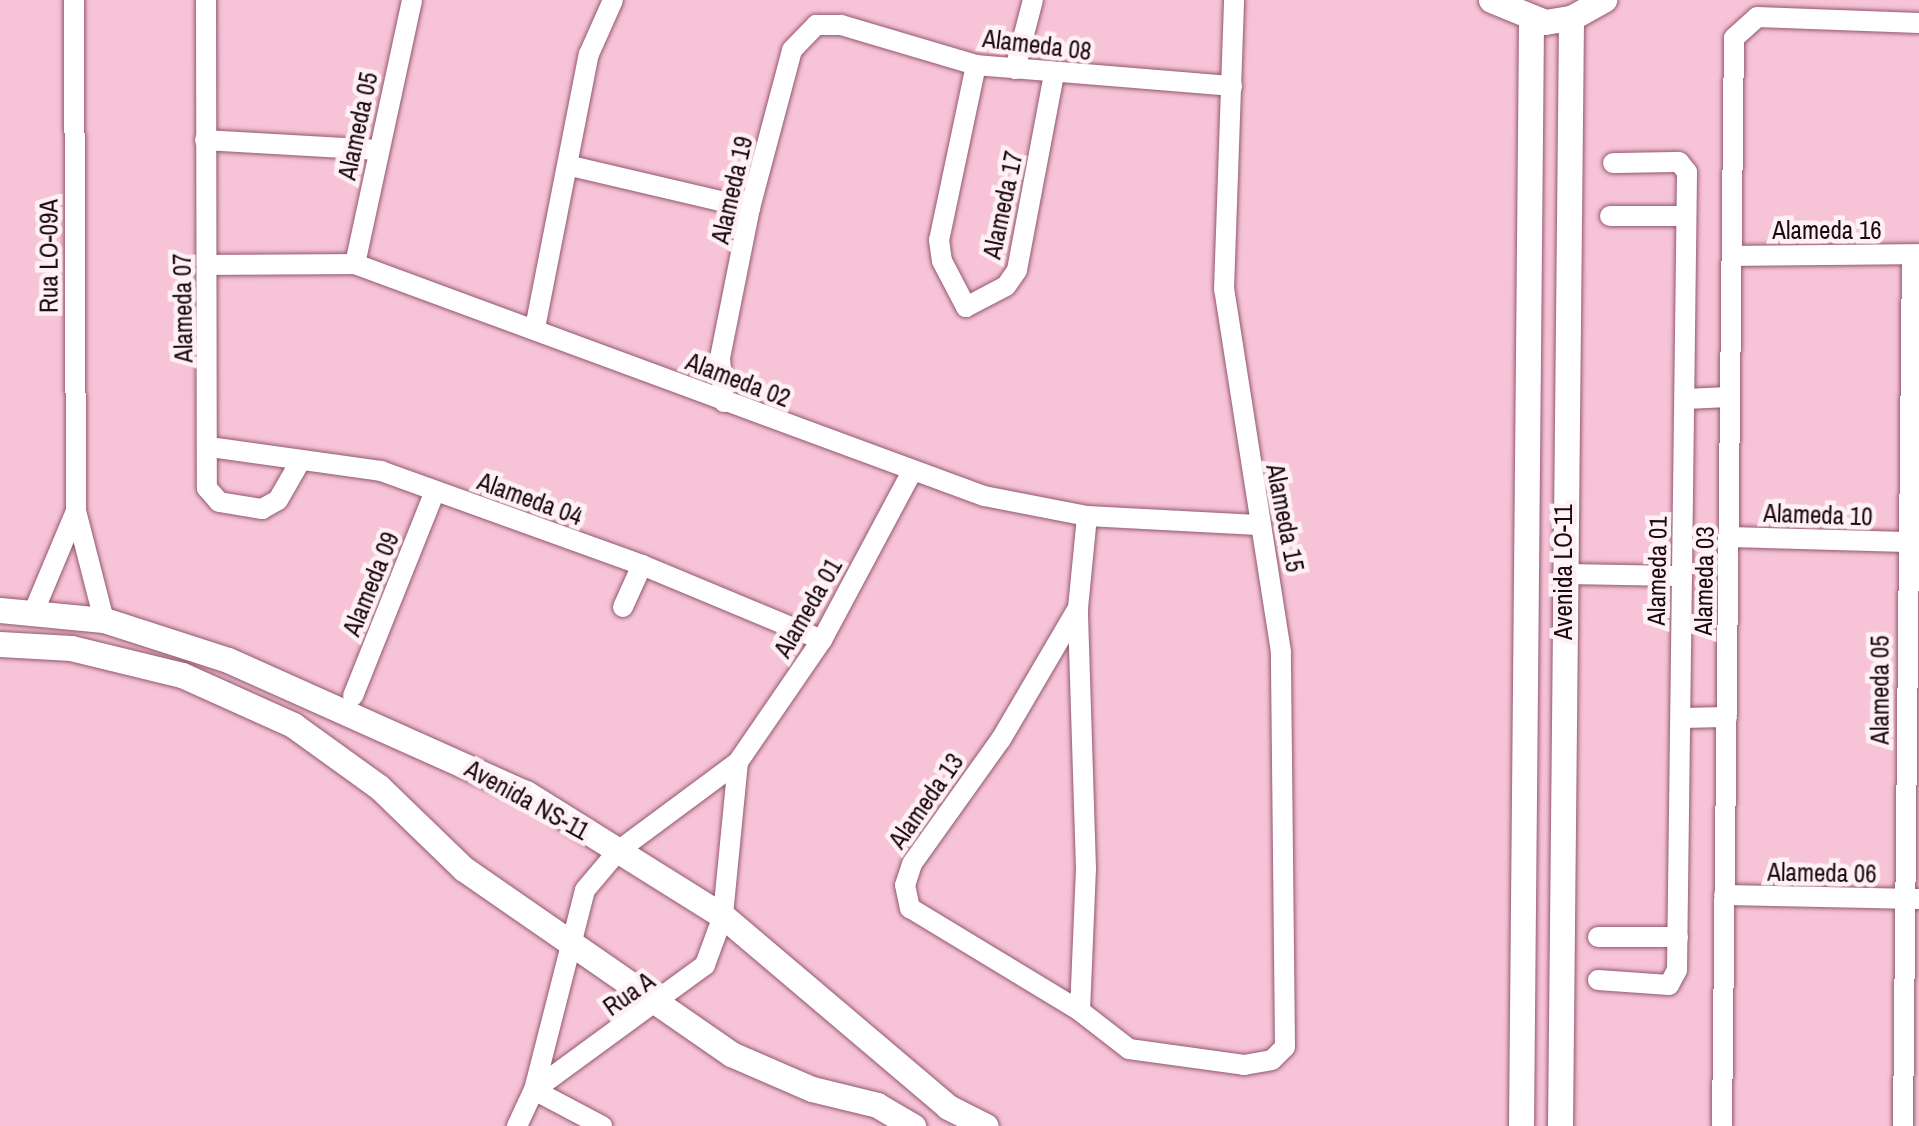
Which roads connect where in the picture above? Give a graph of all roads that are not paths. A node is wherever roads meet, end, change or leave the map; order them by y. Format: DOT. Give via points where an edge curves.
graph roads {
  1 [pos="74,0"];
  2 [pos="206,0"];
  3 [pos="412,0"];
  4 [pos="1033,0"];
  5 [pos="1234,0"];
  6 [pos="1491,0"];
  7 [pos="1604,0"];
  8 [pos="605,5"];
  9 [pos="1571,18"];
  10 [pos="1531,20"];
  11 [pos="1919,23"];
  12 [pos="841,24"];
  13 [pos="976,64"];
  14 [pos="1015,69"];
  15 [pos="1054,75"];
  16 [pos="1232,86"];
  17 [pos="205,140"];
  18 [pos="378,150"];
  19 [pos="1612,163"];
  20 [pos="570,166"];
  21 [pos="750,208"];
  22 [pos="1610,216"];
  23 [pos="1686,216"];
  24 [pos="1915,254"];
  25 [pos="1735,256"];
  26 [pos="354,264"];
  27 [pos="208,265"];
  28 [pos="534,328"];
  29 [pos="1729,397"];
  30 [pos="1685,398"];
  31 [pos="724,402"];
  32 [pos="1914,439"];
  33 [pos="210,447"];
  34 [pos="301,460"];
  35 [pos="911,473"];
  36 [pos="436,491"];
  37 [pos="76,511"];
  38 [pos="1088,516"];
  39 [pos="1258,525"];
  40 [pos="1730,537"];
  41 [pos="1905,542"];
  42 [pos="642,565"];
  43 [pos="1563,574"];
  44 [pos="1682,576"];
  45 [pos="623,607"];
  46 [pos="1078,608"];
  47 [pos="0,610"];
  48 [pos="34,611"];
  49 [pos="104,620"];
  50 [pos="1912,629"];
  51 [pos="822,640"];
  52 [pos="0,644"];
  53 [pos="353,696"];
  54 [pos="1726,716"];
  55 [pos="1680,718"];
  56 [pos="738,762"];
  57 [pos="618,851"];
  58 [pos="1724,896"];
  59 [pos="1912,899"];
  60 [pos="723,916"];
  61 [pos="1598,936"];
  62 [pos="1678,937"];
  63 [pos="568,946"];
  64 [pos="1598,980"];
  65 [pos="659,1004"];
  66 [pos="1080,1011"];
  67 [pos="1285,1047"];
  68 [pos="534,1090"];
  69 [pos="517,1126"];
  70 [pos="602,1126"];
  71 [pos="913,1126"];
  72 [pos="986,1126"];
  73 [pos="1521,1126"];
  74 [pos="1560,1126"];
  75 [pos="1722,1126"];
  76 [pos="1903,1126"];
  1 -- 37 [label="street, Rua LO-09A"];
  2 -- 17 [label="street, Alameda 07"];
  3 -- 18 [label="street, Alameda 05"];
  4 -- 14 [label="street"];
  5 -- 16 [label="street, Alameda 15"];
  6 -- 10 [label="street"];
  7 -- 9 [label="street"];
  8 -- 20 [label="street"];
  9 -- 10 [label="street"];
  9 -- 43 [label="street, Avenida LO-11"];
  10 -- 73 [label="street, Avenida LO-11"];
  11 -- 25 [label="street, Alameda 03" via="1757,17 1734,38"];
  12 -- 13 [label="street, Alameda 08"];
  12 -- 21 [label="street, Alameda 19" via="816,25 792,50"];
  13 -- 14 [label="street, Alameda 08"];
  13 -- 15 [label="street, Alameda 17" via="939,240 942,261 966,307 1006,286 1017,270"];
  14 -- 15 [label="street, Alameda 08"];
  15 -- 16 [label="street, Alameda 08"];
  16 -- 39 [label="street, Alameda 15" via="1224,289"];
  17 -- 18 [label="street"];
  17 -- 27 [label="street, Alameda 07"];
  18 -- 26 [label="street, Alameda 05"];
  19 -- 23 [label="street, Alameda 01" via="1679,162 1687,172"];
  20 -- 21 [label="street"];
  20 -- 28 [label="street"];
  21 -- 31 [label="street, Alameda 19" via="720,358"];
  22 -- 23 [label="street"];
  23 -- 30 [label="street, Alameda 01"];
  24 -- 25 [label="street, Alameda 16"];
  24 -- 32 [label="street, Alameda 05"];
  25 -- 29 [label="street, Alameda 03"];
  26 -- 27 [label="street, Alameda 02"];
  26 -- 28 [label="street, Alameda 02" via="434,298"];
  27 -- 33 [label="street, Alameda 07"];
  28 -- 31 [label="street, Alameda 02"];
  29 -- 30 [label="street"];
  29 -- 40 [label="street, Alameda 03"];
  30 -- 44 [label="street, Alameda 01"];
  31 -- 35 [label="street, Alameda 02"];
  32 -- 41 [label="street, Alameda 05"];
  33 -- 34 [label="street, Alameda 04"];
  33 -- 34 [label="street, Alameda 07" via="207,488 211,498 230,504 270,506"];
  34 -- 36 [label="street, Alameda 04" via="381,470"];
  35 -- 38 [label="street, Alameda 02"];
  35 -- 51 [label="street, Alameda 01"];
  36 -- 42 [label="street, Alameda 04"];
  36 -- 53 [label="street, Alameda 09"];
  37 -- 48 [label="street, Rua LO-09A"];
  37 -- 49 [label="street, Rua LO-09A"];
  38 -- 39 [label="street, Alameda 02"];
  38 -- 46 [label="street, Alameda 13"];
  39 -- 67 [label="street, Alameda 15" via="1281,652"];
  40 -- 41 [label="street, Alameda 10"];
  40 -- 54 [label="street, Alameda 03"];
  41 -- 50 [label="street, Alameda 05"];
  42 -- 45 [label="street"];
  42 -- 51 [label="street, Alameda 04"];
  43 -- 44 [label="street"];
  43 -- 74 [label="street, Avenida LO-11"];
  44 -- 55 [label="street, Alameda 01"];
  46 -- 66 [label="street, Alameda 13" via="1086,869"];
  46 -- 66 [label="street, Alameda 13" via="1001,739 912,864 905,885 916,916"];
  47 -- 48 [label="street, Avenida NS-11"];
  48 -- 49 [label="street, Avenida NS-11"];
  49 -- 57 [label="street, Avenida NS-11" via="330,702 526,793"];
  50 -- 59 [label="street, Alameda 05"];
  51 -- 56 [label="street, Alameda 01"];
  52 -- 63 [label="street" via="71,648 182,675 293,725 380,787 464,870"];
  54 -- 55 [label="street"];
  54 -- 58 [label="street, Alameda 03"];
  55 -- 62 [label="street, Alameda 01"];
  56 -- 57 [label="street"];
  56 -- 60 [label="street, Rua A"];
  57 -- 60 [label="street, Avenida NS-11"];
  57 -- 63 [label="street" via="584,890"];
  58 -- 59 [label="street, Alameda 06"];
  58 -- 75 [label="street, Alameda 03"];
  59 -- 76 [label="street, Alameda 05"];
  60 -- 65 [label="street, Rua A" via="705,965"];
  60 -- 72 [label="street, Avenida NS-11" via="948,1108"];
  61 -- 62 [label="street"];
  62 -- 64 [label="street, Alameda 01" via="1677,970 1669,985"];
  63 -- 65 [label="street"];
  63 -- 68 [label="street"];
  65 -- 68 [label="street, Rua A"];
  65 -- 71 [label="street" via="731,1054 812,1089 877,1106"];
  66 -- 67 [label="street, Alameda 13" via="1116,1043 1147,1056 1244,1066 1272,1060"];
  68 -- 69 [label="street"];
  68 -- 70 [label="street"];
}
